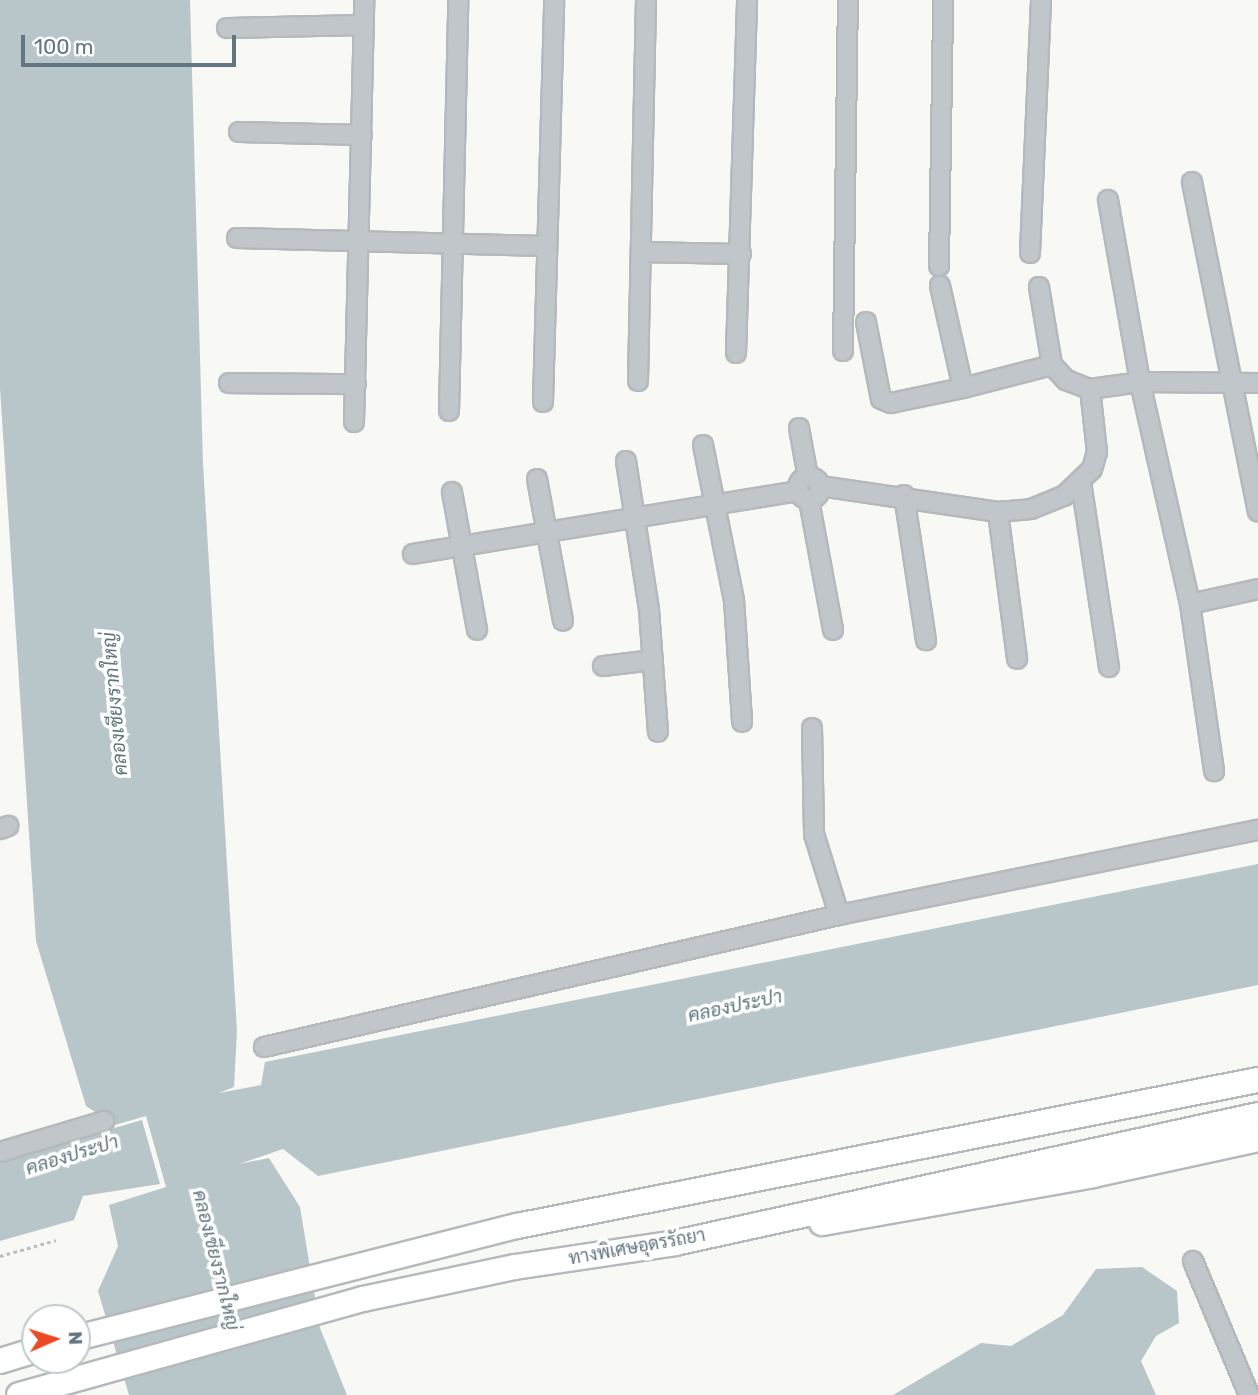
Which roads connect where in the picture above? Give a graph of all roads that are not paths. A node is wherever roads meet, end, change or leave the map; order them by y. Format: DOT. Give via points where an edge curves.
graph roads {
  1 [pos="364,0"];
  2 [pos="458,0"];
  3 [pos="554,0"];
  4 [pos="646,0"];
  5 [pos="747,0"];
  6 [pos="848,0"];
  7 [pos="943,0"];
  8 [pos="1041,0"];
  9 [pos="364,25"];
  10 [pos="227,28"];
  11 [pos="240,132"];
  12 [pos="362,135"];
  13 [pos="1192,182"];
  14 [pos="1108,200"];
  15 [pos="237,238"];
  16 [pos="361,241"];
  17 [pos="452,243"];
  18 [pos="545,247"];
  19 [pos="641,252"];
  20 [pos="1030,253"];
  21 [pos="741,254"];
  22 [pos="939,265"];
  23 [pos="940,286"];
  24 [pos="1039,287"];
  25 [pos="866,322"];
  26 [pos="843,351"];
  27 [pos="736,353"];
  28 [pos="1052,365"];
  29 [pos="638,382"];
  30 [pos="1140,382"];
  31 [pos="229,383"];
  32 [pos="1258,383"];
  33 [pos="356,384"];
  34 [pos="1228,384"];
  35 [pos="963,388"];
  36 [pos="1090,389"];
  37 [pos="543,402"];
  38 [pos="449,411"];
  39 [pos="354,422"];
  40 [pos="799,429"];
  41 [pos="703,445"];
  42 [pos="626,461"];
  43 [pos="537,479"];
  44 [pos="1080,482"];
  45 [pos="809,488"];
  46 [pos="452,492"];
  47 [pos="904,495"];
  48 [pos="718,501"];
  49 [pos="1258,511"];
  50 [pos="998,512"];
  51 [pos="636,522"];
  52 [pos="547,534"];
  53 [pos="465,548"];
  54 [pos="413,554"];
  55 [pos="1258,589"];
  56 [pos="1189,604"];
  57 [pos="564,621"];
  58 [pos="477,630"];
  59 [pos="833,630"];
  60 [pos="926,640"];
  61 [pos="1017,659"];
  62 [pos="653,660"];
  63 [pos="603,666"];
  64 [pos="1109,667"];
  65 [pos="741,722"];
  66 [pos="813,728"];
  67 [pos="658,732"];
  68 [pos="1213,771"];
  69 [pos="1258,830"];
  70 [pos="839,915"];
  71 [pos="264,1047"];
  72 [pos="1258,1080"];
  73 [pos="1258,1115"];
  74 [pos="104,1121"];
  75 [pos="1258,1139"];
  76 [pos="0,1152"];
  77 [pos="675,1242"];
  78 [pos="1193,1261"];
  79 [pos="91,1334"];
  80 [pos="21,1354"];
  81 [pos="0,1361"];
  82 [pos="19,1395"];
  83 [pos="1249,1395"];
  1 -- 9 [label="street"];
  2 -- 17 [label="street"];
  3 -- 18 [label="street"];
  4 -- 19 [label="street"];
  5 -- 21 [label="street"];
  6 -- 26 [label="street"];
  7 -- 22 [label="street"];
  8 -- 20 [label="street"];
  9 -- 10 [label="street"];
  9 -- 12 [label="street"];
  11 -- 12 [label="street"];
  12 -- 16 [label="street"];
  13 -- 34 [label="street"];
  14 -- 30 [label="street"];
  15 -- 16 [label="street"];
  16 -- 17 [label="street"];
  16 -- 33 [label="street"];
  17 -- 18 [label="street"];
  17 -- 38 [label="street"];
  18 -- 37 [label="street"];
  19 -- 21 [label="street"];
  19 -- 29 [label="street"];
  21 -- 27 [label="street"];
  23 -- 35 [label="street"];
  24 -- 28 [label="street"];
  25 -- 35 [label="street" via="881,399 891,403"];
  28 -- 35 [label="street"];
  28 -- 36 [label="street" via="1066,380"];
  30 -- 34 [label="street"];
  30 -- 36 [label="street"];
  30 -- 56 [label="street"];
  31 -- 33 [label="street"];
  32 -- 34 [label="street"];
  33 -- 39 [label="street"];
  34 -- 49 [label="street"];
  36 -- 44 [label="street" via="1097,453"];
  40 -- 45 [label="street"];
  41 -- 48 [label="street"];
  42 -- 51 [label="street"];
  43 -- 52 [label="street"];
  44 -- 50 [label="street" via="1044,505"];
  44 -- 64 [label="street"];
  45 -- 47 [label="street"];
  45 -- 48 [label="street"];
  45 -- 59 [label="street"];
  46 -- 53 [label="street"];
  47 -- 50 [label="street"];
  47 -- 60 [label="street"];
  48 -- 51 [label="street"];
  48 -- 65 [label="street" via="734,600"];
  50 -- 61 [label="street"];
  51 -- 52 [label="street"];
  51 -- 62 [label="street"];
  52 -- 53 [label="street"];
  52 -- 57 [label="street"];
  53 -- 54 [label="street"];
  53 -- 58 [label="street"];
  55 -- 56 [label="street"];
  56 -- 68 [label="street"];
  62 -- 63 [label="street"];
  62 -- 67 [label="street"];
  66 -- 70 [label="street" via="814,834"];
  69 -- 70 [label="street"];
  70 -- 71 [label="street"];
  72 -- 79 [label="highway" via="517,1226"];
  73 -- 77 [label="highway, ทางพิเศษอุดรรัถยา"];
  74 -- 76 [label="street"];
  75 -- 77 [label="highway" via="876,1216"];
  77 -- 82 [label="highway, ทางพิเศษอุดรรัถยา" via="515,1267 363,1299"];
  78 -- 83 [label="street"];
  80 -- 81 [label="highway"];
}
